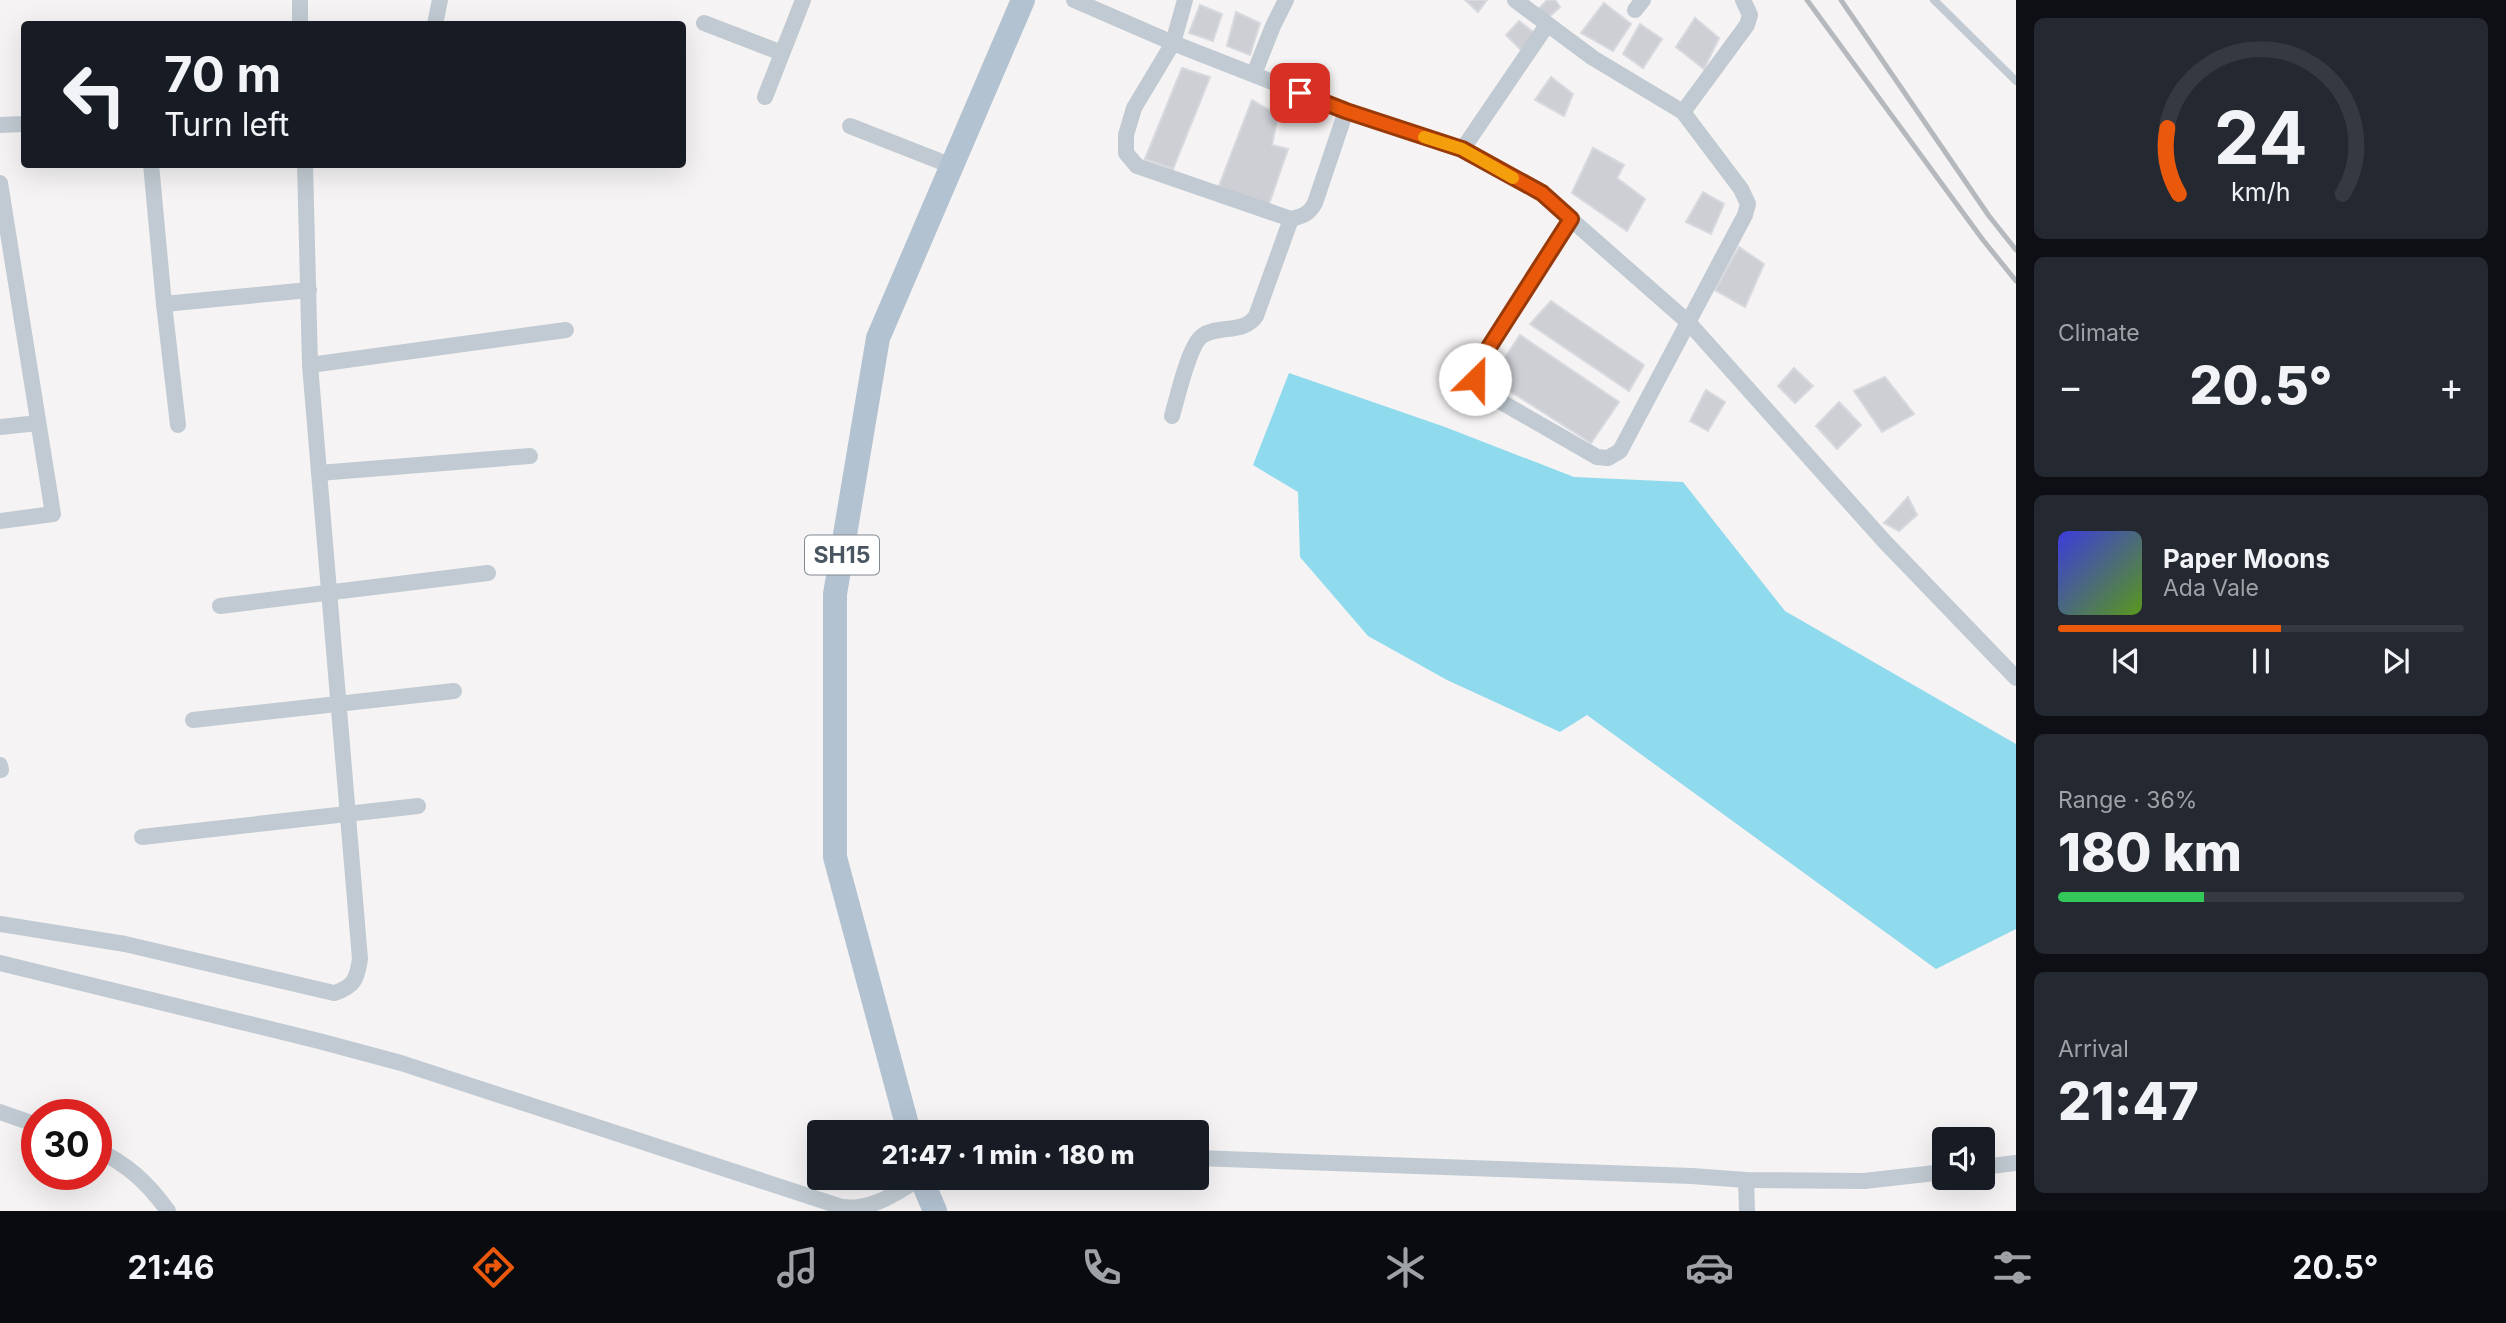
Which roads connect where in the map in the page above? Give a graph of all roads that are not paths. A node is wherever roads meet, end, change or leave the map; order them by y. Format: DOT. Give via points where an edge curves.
graph roads {
  1 [pos="300,0"];
  2 [pos="440,0"];
  3 [pos="803,0"];
  4 [pos="1023,0"];
  5 [pos="1074,0"];
  6 [pos="1185,0"];
  7 [pos="1286,0"];
  8 [pos="1515,0"];
  9 [pos="1743,0"];
  10 [pos="1934,0"];
  11 [pos="300,21"];
  12 [pos="436,21"];
  13 [pos="704,23"];
  14 [pos="1547,25"];
  15 [pos="1173,43"];
  16 [pos="782,53"];
  17 [pos="1254,74"];
  18 [pos="2016,81"];
  19 [pos="765,97"];
  20 [pos="1346,111"];
  21 [pos="1683,112"];
  22 [pos="21,124"];
  23 [pos="0,125"];
  24 [pos="849,126"];
  25 [pos="1462,149"];
  26 [pos="952,166"];
  27 [pos="151,168"];
  28 [pos="305,168"];
  29 [pos="0,183"];
  30 [pos="1291,219"];
  31 [pos="1571,219"];
  32 [pos="309,290"];
  33 [pos="163,304"];
  34 [pos="1689,323"];
  35 [pos="566,330"];
  36 [pos="310,365"];
  37 [pos="1171,416"];
  38 [pos="38,423"];
  39 [pos="178,425"];
  40 [pos="0,427"];
  41 [pos="530,456"];
  42 [pos="319,473"];
  43 [pos="0,521"];
  44 [pos="488,573"];
  45 [pos="329,593"];
  46 [pos="220,606"];
  47 [pos="2016,678"];
  48 [pos="454,691"];
  49 [pos="339,704"];
  50 [pos="193,720"];
  51 [pos="418,806"];
  52 [pos="348,814"];
  53 [pos="142,837"];
  54 [pos="0,924"];
  55 [pos="0,963"];
  56 [pos="0,1112"];
  57 [pos="21,1119"];
  58 [pos="906,1120"];
  59 [pos="112,1157"];
  60 [pos="1209,1157"];
  61 [pos="2016,1163"];
  62 [pos="1995,1166"];
  63 [pos="1932,1173"];
  64 [pos="1746,1180"];
  65 [pos="902,1190"];
  66 [pos="926,1190"];
  67 [pos="874,1208"];
  68 [pos="168,1211"];
  69 [pos="935,1211"];
  70 [pos="1747,1211"];
  1 -- 11 [label="street"];
  2 -- 12 [label="street"];
  3 -- 16 [label="street"];
  4 -- 26 [label="main road, SH15"];
  5 -- 15 [label="street"];
  6 -- 15 [label="street"];
  7 -- 17 [label="street"];
  8 -- 14 [label="street"];
  9 -- 21 [label="street" via="1750,15 1747,25"];
  10 -- 18 [label="lane"];
  13 -- 16 [label="street"];
  14 -- 21 [label="street" via="1592,58"];
  14 -- 25 [label="street"];
  15 -- 17 [label="street"];
  15 -- 30 [label="street" via="1134,108 1126,153 1137,166"];
  16 -- 19 [label="street"];
  17 -- 20 [label="street"];
  20 -- 25 [label="street"];
  20 -- 30 [label="street" via="1315,203 1310,211"];
  21 -- 34 [label="street" via="1748,204"];
  22 -- 23 [label="street"];
  24 -- 26 [label="street"];
  25 -- 31 [label="street" via="1542,193"];
  26 -- 58 [label="main road, SH15" via="878,338 835,593 835,857"];
  27 -- 33 [label="street"];
  28 -- 32 [label="street"];
  29 -- 38 [label="street"];
  30 -- 37 [label="street" via="1256,316 1250,324 1213,330 1200,337"];
  31 -- 34 [label="street"];
  31 -- 34 [label="street" via="1477,366 1475,379 1482,391 1598,457 1608,458 1620,450"];
  32 -- 33 [label="street"];
  32 -- 36 [label="street"];
  33 -- 39 [label="street"];
  34 -- 47 [label="street" via="1884,541"];
  35 -- 36 [label="street"];
  36 -- 42 [label="street"];
  38 -- 40 [label="street"];
  38 -- 43 [label="street" via="53,514"];
  41 -- 42 [label="street"];
  42 -- 45 [label="street"];
  44 -- 45 [label="street"];
  45 -- 46 [label="street"];
  45 -- 49 [label="street"];
  48 -- 49 [label="street"];
  49 -- 50 [label="street"];
  49 -- 52 [label="street"];
  51 -- 52 [label="street"];
  52 -- 53 [label="street"];
  52 -- 54 [label="street" via="360,959 356,980 334,993 125,944"];
  55 -- 67 [label="street" via="390,1060 842,1207"];
  56 -- 57 [label="street"];
  59 -- 68 [label="street" via="151,1188"];
  60 -- 64 [label="street"];
  61 -- 62 [label="street"];
  63 -- 64 [label="street" via="1864,1181"];
  64 -- 70 [label="street"];
  65 -- 67 [label="street"];
  66 -- 69 [label="main road"];
}
